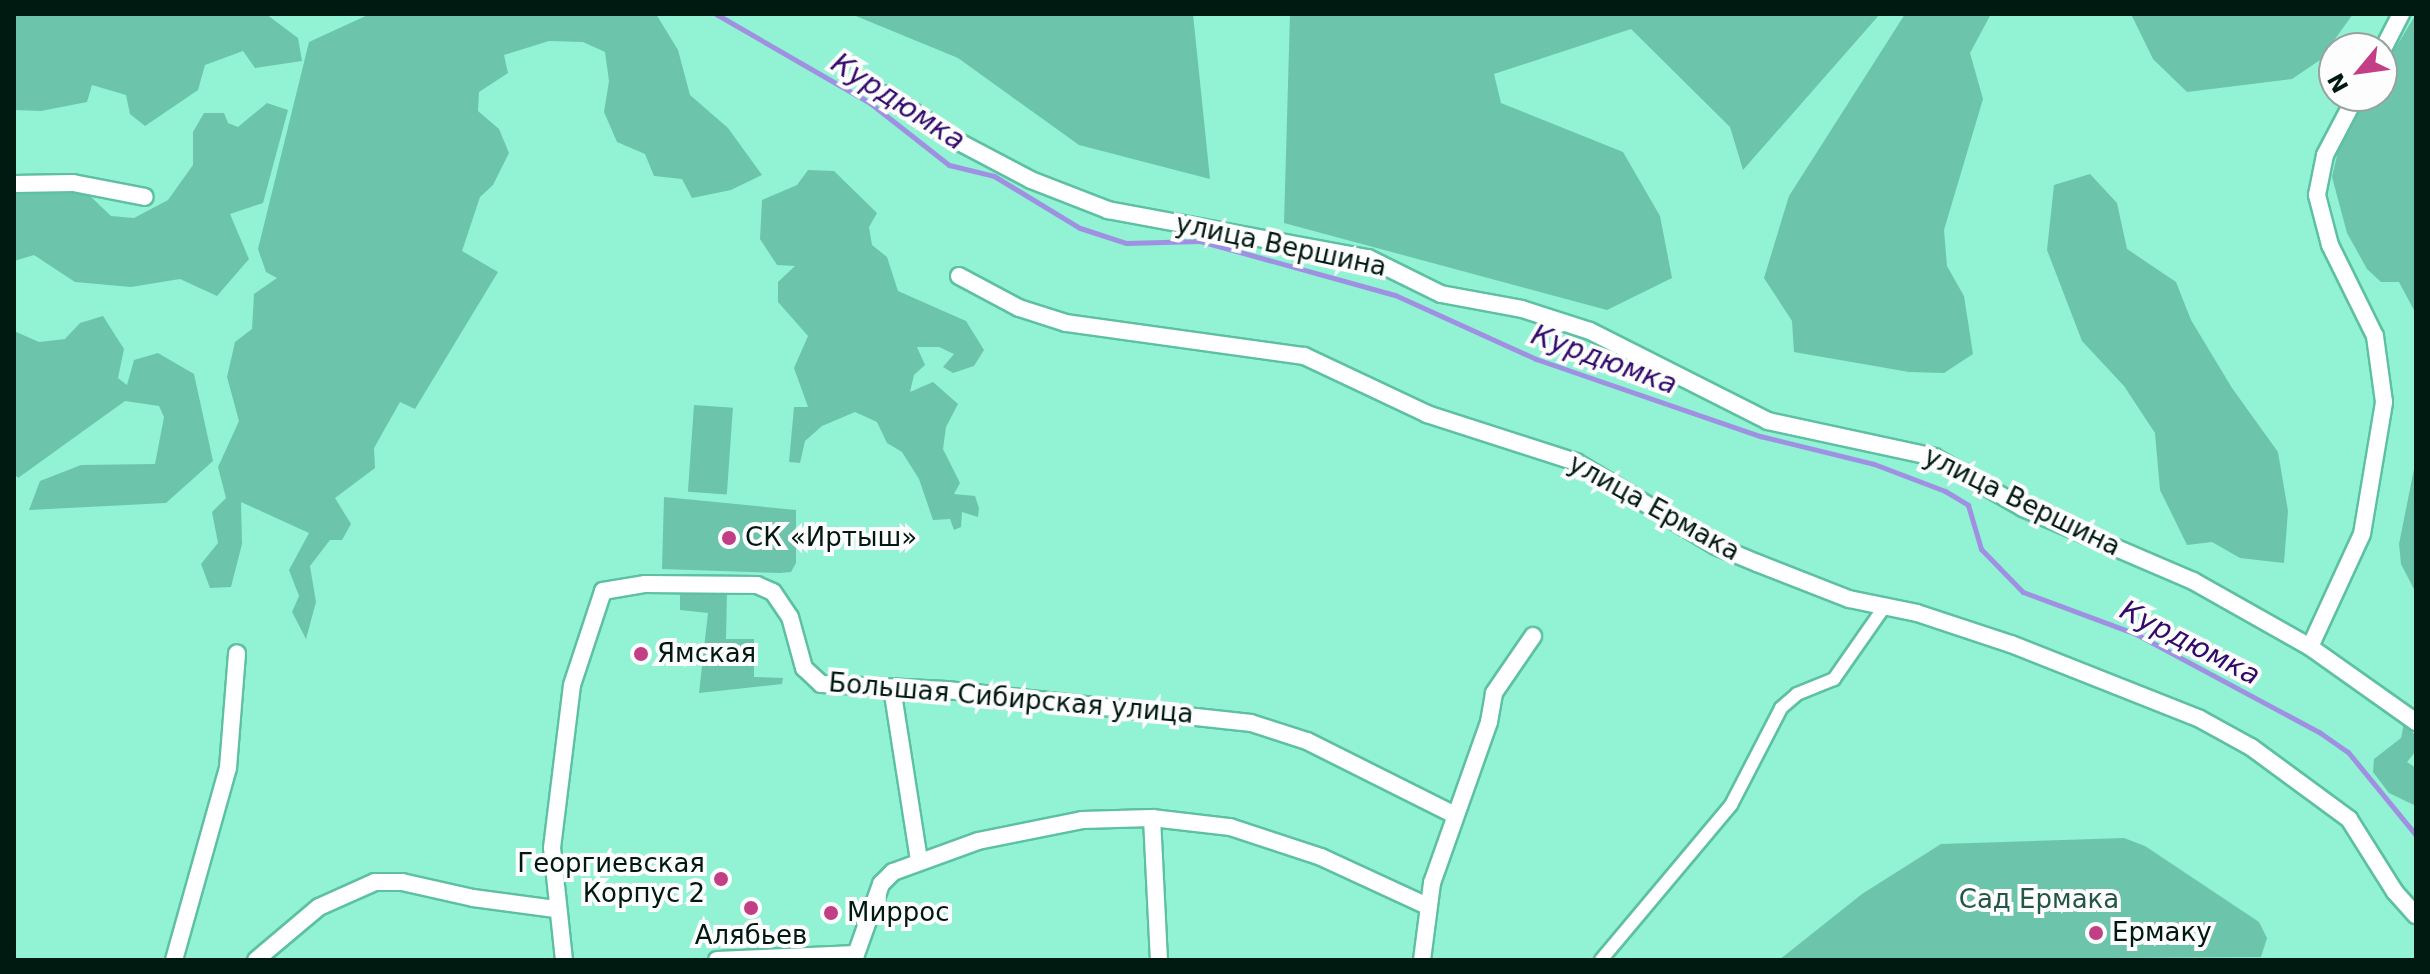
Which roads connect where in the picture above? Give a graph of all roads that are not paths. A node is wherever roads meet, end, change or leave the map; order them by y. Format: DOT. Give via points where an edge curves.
graph roads {
  1 [pos="2401,14"];
  2 [pos="2392,32"];
  3 [pos="886,94"];
  4 [pos="2348,112"];
  5 [pos="14,184"];
  6 [pos="145,197"];
  7 [pos="959,276"];
  8 [pos="1885,606"];
  9 [pos="1533,636"];
  10 [pos="2310,647"];
  11 [pos="237,653"];
  12 [pos="892,688"];
  13 [pos="2416,722"];
  14 [pos="1453,814"];
  15 [pos="1152,818"];
  16 [pos="919,860"];
  17 [pos="1427,906"];
  18 [pos="555,909"];
  19 [pos="2416,915"];
  20 [pos="855,957"];
  21 [pos="174,960"];
  22 [pos="256,960"];
  23 [pos="564,960"];
  24 [pos="717,960"];
  25 [pos="1159,960"];
  26 [pos="1422,960"];
  27 [pos="1601,960"];
  1 -- 2 [label="street"];
  3 -- 10 [label="street, улица Вершина" via="995,161 1108,210 1368,258 1441,294 1522,309 1590,331 1768,421 1934,457 2023,508 2193,581"];
  4 -- 10 [label="street" via="2325,155 2317,195 2330,245 2375,336 2384,402 2362,534"];
  5 -- 6 [label="street" via="73,183"];
  7 -- 8 [label="street, улица Ермака" via="1019,308 1066,323 1304,356 1427,414 1576,462 1716,546 1849,599"];
  8 -- 19 [label="street, улица Ермака" via="2105,679 2251,747 2349,819 2395,892"];
  8 -- 27 [label="street" via="1834,679 1797,694 1781,708 1731,805"];
  9 -- 14 [label="street" via="1494,693 1489,722"];
  10 -- 13 [label="street, улица Вершина"];
  11 -- 21 [label="street" via="228,768"];
  12 -- 14 [label="street, Большая Сибирская улица" via="1140,708 1272,727"];
  12 -- 16 [label="street"];
  12 -- 18 [label="street, Большая Сибирская улица" via="811,680 786,608 773,592 757,585 673,581 603,591 567,714 552,848"];
  14 -- 17 [label="street"];
  15 -- 16 [label="street" via="1058,823"];
  15 -- 17 [label="street" via="1230,827 1278,841"];
  15 -- 25 [label="street"];
  16 -- 20 [label="street" via="884,880"];
  17 -- 26 [label="street"];
  18 -- 22 [label="street" via="402,882 375,882 319,907"];
  18 -- 23 [label="street, Большая Сибирская улица"];
  20 -- 24 [label="street"];
}
